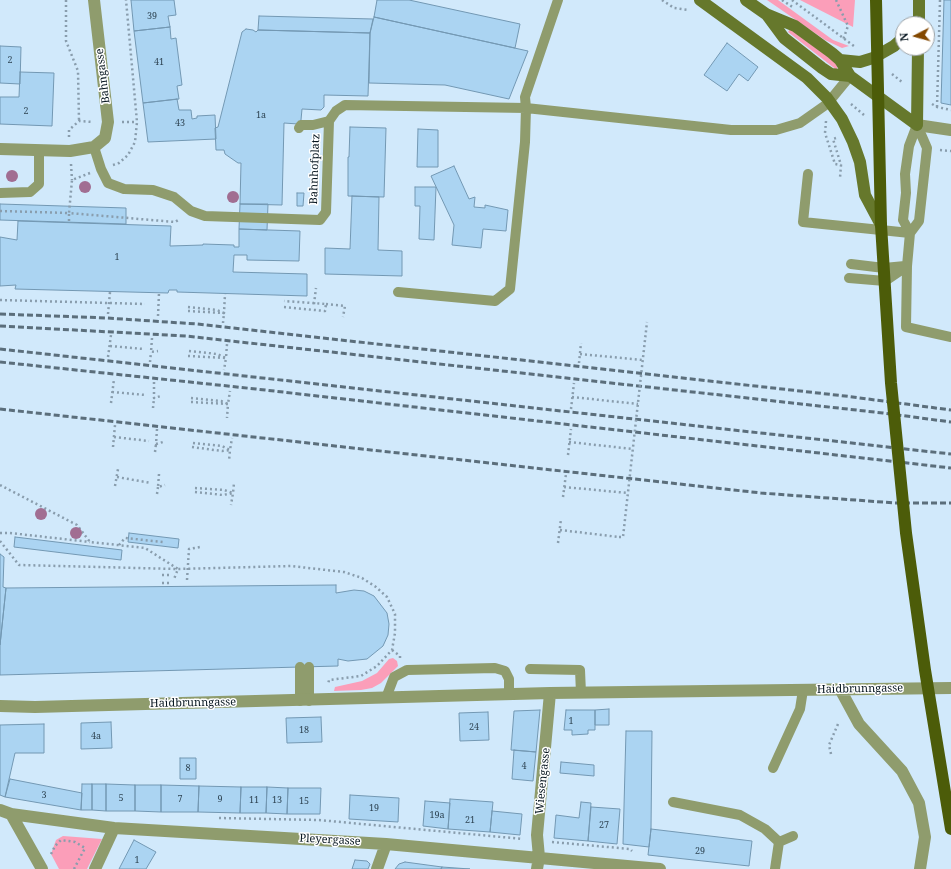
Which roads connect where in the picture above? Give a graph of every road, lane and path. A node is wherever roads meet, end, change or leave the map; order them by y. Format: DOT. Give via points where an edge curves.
graph roads {
  1 [pos="66,0"];
  2 [pos="94,0"];
  3 [pos="126,0"];
  4 [pos="558,0"];
  5 [pos="700,0"];
  6 [pos="746,0"];
  7 [pos="792,0"];
  8 [pos="836,0"];
  9 [pos="876,0"];
  10 [pos="919,0"];
  11 [pos="940,0"];
  12 [pos="766,14"];
  13 [pos="918,16"];
  14 [pos="843,39"];
  15 [pos="895,45"];
  16 [pos="918,56"];
  17 [pos="873,58"];
  18 [pos="840,60"];
  19 [pos="850,76"];
  20 [pos="918,94"];
  21 [pos="937,107"];
  22 [pos="526,108"];
  23 [pos="951,110"];
  24 [pos="79,121"];
  25 [pos="329,121"];
  26 [pos="917,125"];
  27 [pos="299,128"];
  28 [pos="951,130"];
  29 [pos="833,139"];
  30 [pos="951,144"];
  31 [pos="94,147"];
  32 [pos="0,149"];
  33 [pos="39,151"];
  34 [pos="950,151"];
  35 [pos="101,169"];
  36 [pos="808,174"];
  37 [pos="840,178"];
  38 [pos="0,193"];
  39 [pos="0,211"];
  40 [pos="191,211"];
  41 [pos="69,213"];
  42 [pos="69,222"];
  43 [pos="881,225"];
  44 [pos="910,233"];
  45 [pos="851,264"];
  46 [pos="907,266"];
  47 [pos="849,278"];
  48 [pos="316,288"];
  49 [pos="110,292"];
  50 [pos="398,292"];
  51 [pos="159,293"];
  52 [pos="225,294"];
  53 [pos="0,300"];
  54 [pos="284,301"];
  55 [pos="108,304"];
  56 [pos="144,304"];
  57 [pos="314,304"];
  58 [pos="326,304"];
  59 [pos="188,307"];
  60 [pos="284,307"];
  61 [pos="188,311"];
  62 [pos="224,313"];
  63 [pos="108,314"];
  64 [pos="158,316"];
  65 [pos="343,317"];
  66 [pos="647,322"];
  67 [pos="223,323"];
  68 [pos="111,335"];
  69 [pos="951,337"];
  70 [pos="152,338"];
  71 [pos="581,343"];
  72 [pos="227,344"];
  73 [pos="110,346"];
  74 [pos="144,348"];
  75 [pos="158,350"];
  76 [pos="189,351"];
  77 [pos="151,352"];
  78 [pos="580,354"];
  79 [pos="188,356"];
  80 [pos="108,357"];
  81 [pos="226,358"];
  82 [pos="643,360"];
  83 [pos="150,362"];
  84 [pos="579,363"];
  85 [pos="224,370"];
  86 [pos="114,379"];
  87 [pos="154,382"];
  88 [pos="574,383"];
  89 [pos="230,391"];
  90 [pos="112,392"];
  91 [pos="146,395"];
  92 [pos="161,396"];
  93 [pos="572,397"];
  94 [pos="154,398"];
  95 [pos="191,398"];
  96 [pos="191,402"];
  97 [pos="111,403"];
  98 [pos="228,404"];
  99 [pos="636,404"];
  100 [pos="152,408"];
  101 [pos="571,409"];
  102 [pos="227,418"];
  103 [pos="115,424"];
  104 [pos="157,429"];
  105 [pos="571,429"];
  106 [pos="114,437"];
  107 [pos="232,438"];
  108 [pos="149,441"];
  109 [pos="164,442"];
  110 [pos="569,442"];
  111 [pos="193,443"];
  112 [pos="156,444"];
  113 [pos="113,447"];
  114 [pos="192,447"];
  115 [pos="631,449"];
  116 [pos="230,450"];
  117 [pos="155,452"];
  118 [pos="568,455"];
  119 [pos="229,461"];
  120 [pos="118,469"];
  121 [pos="159,474"];
  122 [pos="566,474"];
  123 [pos="116,477"];
  124 [pos="151,483"];
  125 [pos="234,483"];
  126 [pos="0,485"];
  127 [pos="165,485"];
  128 [pos="115,486"];
  129 [pos="158,487"];
  130 [pos="564,487"];
  131 [pos="195,488"];
  132 [pos="194,492"];
  133 [pos="232,493"];
  134 [pos="628,493"];
  135 [pos="157,494"];
  136 [pos="563,498"];
  137 [pos="231,505"];
  138 [pos="561,519"];
  139 [pos="560,530"];
  140 [pos="0,533"];
  141 [pos="0,541"];
  142 [pos="90,542"];
  143 [pos="163,542"];
  144 [pos="558,543"];
  145 [pos="119,545"];
  146 [pos="200,548"];
  147 [pos="189,568"];
  148 [pos="178,569"];
  149 [pos="169,575"];
  150 [pos="162,576"];
  151 [pos="174,579"];
  152 [pos="187,580"];
  153 [pos="162,583"];
  154 [pos="169,583"];
  155 [pos="305,667"];
  156 [pos="530,669"];
  157 [pos="951,688"];
  158 [pos="840,689"];
  159 [pos="803,690"];
  160 [pos="550,693"];
  161 [pos="581,693"];
  162 [pos="509,694"];
  163 [pos="386,698"];
  164 [pos="305,700"];
  165 [pos="325,700"];
  166 [pos="0,706"];
  167 [pos="838,724"];
  168 [pos="831,754"];
  169 [pos="773,768"];
  170 [pos="673,802"];
  171 [pos="6,812"];
  172 [pos="114,828"];
  173 [pos="951,828"];
  174 [pos="793,836"];
  175 [pos="779,842"];
  176 [pos="386,844"];
  177 [pos="49,857"];
  178 [pos="539,857"];
  179 [pos="42,869"];
  180 [pos="74,869"];
  181 [pos="95,869"];
  182 [pos="377,869"];
  183 [pos="537,869"];
  184 [pos="660,869"];
  185 [pos="775,869"];
  186 [pos="920,869"];
  1 -- 24 [label="path" via="66,41 78,71"];
  2 -- 31 [label="street, Bahngasse" via="108,122 105,138"];
  3 -- 35 [label="path" via="137,122 135,142 128,155 118,163"];
  4 -- 22 [label="lane" via="525,97"];
  5 -- 43 [label="street, bridge" via="807,78 827,98 842,119 853,142 860,162 865,195"];
  6 -- 12 [label="street"];
  7 -- 14 [label="path"];
  8 -- 14 [label="path" via="848,26"];
  9 -- 43 [label="main road, bridge"];
  10 -- 13 [label="street"];
  11 -- 21 [label="path"];
  12 -- 18 [label="street" via="795,26"];
  12 -- 19 [label="street" via="784,38 822,68 831,74"];
  14 -- 17 [label="path"];
  15 -- 17 [label="street"];
  16 -- 20 [label="street"];
  17 -- 18 [label="street" via="860,62"];
  17 -- 20 [label="path"];
  18 -- 19 [label="street"];
  19 -- 22 [label="lane, Bahnhofplatz" via="827,104 800,122 776,130 730,130"];
  19 -- 26 [label="street"];
  20 -- 21 [label="path"];
  20 -- 26 [label="street"];
  21 -- 23 [label="path"];
  22 -- 25 [label="lane, Bahnhofplatz" via="345,105 336,111"];
  22 -- 50 [label="lane" via="510,289 495,301"];
  25 -- 27 [label="lane" via="302,125"];
  25 -- 40 [label="lane, Bahnhofplatz" via="323,168 326,212 320,220 206,216"];
  26 -- 28 [label="street"];
  26 -- 44 [label="lane" via="908,146 905,174 903,220"];
  26 -- 44 [label="lane" via="927,148 919,221"];
  29 -- 37 [label="path" via="841,164"];
  30 -- 34 [label="path"];
  31 -- 33 [label="street" via="70,152"];
  31 -- 35 [label="lane, Bahnhofplatz"];
  32 -- 33 [label="street"];
  33 -- 38 [label="lane" via="39,184 30,192"];
  35 -- 40 [label="lane, Bahnhofplatz" via="108,183 124,189 153,190 174,197"];
  35 -- 41 [label="path" via="72,180"];
  36 -- 44 [label="lane" via="803,222"];
  39 -- 41 [label="path"];
  40 -- 41 [label="path" via="175,222"];
  41 -- 42 [label="path"];
  43 -- 173 [label="main road, bridge" via="891,383 906,533 924,670"];
  44 -- 46 [label="lane"];
  45 -- 46 [label="lane" via="884,268"];
  46 -- 47 [label="lane" via="885,281"];
  46 -- 69 [label="lane" via="906,327"];
  48 -- 57 [label="path"];
  49 -- 55 [label="path"];
  51 -- 64 [label="path"];
  52 -- 62 [label="path"];
  53 -- 55 [label="path"];
  54 -- 57 [label="path"];
  55 -- 56 [label="path"];
  55 -- 63 [label="path"];
  57 -- 58 [label="path"];
  58 -- 60 [label="path" via="325,311"];
  58 -- 65 [label="path" via="345,306"];
  59 -- 62 [label="path"];
  61 -- 62 [label="path"];
  62 -- 67 [label="path"];
  66 -- 82 [label="path, bridge"];
  68 -- 73 [label="path"];
  70 -- 77 [label="path"];
  71 -- 78 [label="path"];
  72 -- 81 [label="path"];
  73 -- 74 [label="path"];
  73 -- 80 [label="path"];
  75 -- 77 [label="path"];
  76 -- 81 [label="path" via="217,354"];
  77 -- 83 [label="path"];
  78 -- 82 [label="path, bridge"];
  78 -- 84 [label="path"];
  79 -- 81 [label="path"];
  81 -- 85 [label="path"];
  82 -- 99 [label="path, bridge"];
  86 -- 90 [label="path"];
  87 -- 94 [label="path"];
  88 -- 93 [label="path"];
  89 -- 98 [label="path"];
  90 -- 91 [label="path"];
  90 -- 97 [label="path"];
  92 -- 94 [label="path"];
  93 -- 99 [label="path"];
  93 -- 101 [label="path"];
  94 -- 100 [label="path"];
  95 -- 98 [label="path"];
  96 -- 98 [label="path"];
  98 -- 102 [label="path"];
  99 -- 115 [label="path, bridge"];
  103 -- 106 [label="path"];
  104 -- 112 [label="path"];
  105 -- 110 [label="path"];
  106 -- 108 [label="path"];
  106 -- 113 [label="path"];
  107 -- 116 [label="path"];
  109 -- 112 [label="path"];
  110 -- 115 [label="path"];
  110 -- 118 [label="path"];
  111 -- 116 [label="path" via="222,446"];
  112 -- 117 [label="path"];
  114 -- 116 [label="path"];
  115 -- 134 [label="path, bridge"];
  116 -- 119 [label="path"];
  120 -- 123 [label="path"];
  121 -- 129 [label="path"];
  122 -- 130 [label="path"];
  123 -- 124 [label="path"];
  123 -- 128 [label="path"];
  125 -- 133 [label="path"];
  126 -- 142 [label="path" via="77,525"];
  127 -- 129 [label="path"];
  129 -- 135 [label="path"];
  130 -- 134 [label="path, bridge"];
  130 -- 136 [label="path"];
  131 -- 133 [label="path"];
  132 -- 133 [label="path" via="223,495"];
  133 -- 137 [label="path"];
  134 -- 139 [label="path, bridge" via="623,537"];
  138 -- 139 [label="path"];
  139 -- 144 [label="path"];
  140 -- 142 [label="path"];
  141 -- 148 [label="path" via="19,565"];
  142 -- 145 [label="path"];
  143 -- 145 [label="path" via="125,538"];
  145 -- 148 [label="path" via="145,548"];
  146 -- 147 [label="path" via="189,549"];
  147 -- 148 [label="path"];
  147 -- 152 [label="path"];
  147 -- 165 [label="path" via="291,566 344,572 362,578 387,597 395,614 392,650 377,666 360,676 329,680"];
  148 -- 151 [label="path"];
  149 -- 150 [label="path"];
  153 -- 154 [label="path"];
  155 -- 164 [label="lane"];
  156 -- 161 [label="lane" via="580,670"];
  157 -- 158 [label="street, Haidbrunngasse"];
  158 -- 159 [label="street, Haidbrunngasse"];
  158 -- 186 [label="street" via="859,724 902,771 918,803 925,837"];
  159 -- 161 [label="street, Haidbrunngasse"];
  159 -- 169 [label="lane" via="800,709"];
  160 -- 161 [label="street, Haidbrunngasse"];
  160 -- 162 [label="street, Haidbrunngasse"];
  160 -- 178 [label="street, Wiesengasse" via="538,835"];
  162 -- 163 [label="street, Haidbrunngasse"];
  162 -- 163 [label="lane" via="509,679 505,670 444,669 401,672 394,677"];
  163 -- 165 [label="street, Haidbrunngasse"];
  164 -- 165 [label="street, Haidbrunngasse"];
  164 -- 166 [label="street, Haidbrunngasse"];
  167 -- 168 [label="path" via="829,745"];
  170 -- 175 [label="lane" via="740,815 765,829"];
  171 -- 172 [label="street, Pleyergasse"];
  171 -- 179 [label="street"];
  172 -- 176 [label="street, Pleyergasse"];
  172 -- 181 [label="street"];
  174 -- 175 [label="lane"];
  175 -- 185 [label="lane"];
  176 -- 178 [label="street, Pleyergasse"];
  176 -- 182 [label="street"];
  177 -- 180 [label="path" via="61,840 75,842 85,848"];
  178 -- 183 [label="street, Wiesengasse"];
  178 -- 184 [label="street, Pleyergasse"];
}
